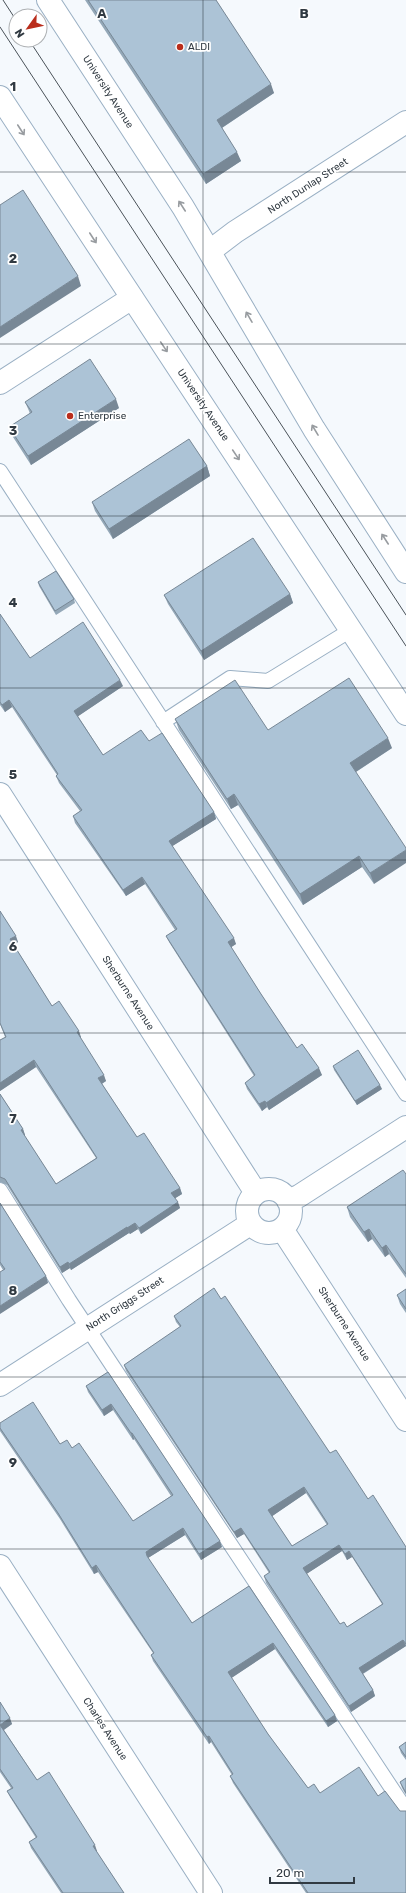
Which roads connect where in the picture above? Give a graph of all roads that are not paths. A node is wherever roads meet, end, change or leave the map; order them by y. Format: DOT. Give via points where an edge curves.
graph roads {
  1 [pos="48,0"];
  2 [pos="0,97"];
  3 [pos="406,122"];
  4 [pos="210,251"];
  5 [pos="132,298"];
  6 [pos="0,384"];
  7 [pos="0,471"];
  8 [pos="406,572"];
  9 [pos="350,630"];
  10 [pos="406,714"];
  11 [pos="163,722"];
  12 [pos="0,794"];
  13 [pos="406,1094"];
  14 [pos="406,1127"];
  15 [pos="0,1190"];
  16 [pos="256,1193"];
  17 [pos="288,1201"];
  18 [pos="250,1224"];
  19 [pos="282,1229"];
  20 [pos="88,1328"];
  21 [pos="0,1385"];
  22 [pos="406,1420"];
  23 [pos="0,1566"];
  24 [pos="406,1810"];
  25 [pos="211,1893"];
  4 -- 1 [label="street, University Avenue, one-way"];
  2 -- 5 [label="street, University Avenue, one-way"];
  3 -- 4 [label="street, North Dunlap Street" via="235,232"];
  8 -- 4 [label="street, University Avenue, one-way" via="314,429"];
  5 -- 6 [label="street"];
  5 -- 9 [label="street, University Avenue, one-way"];
  7 -- 11 [label="lane"];
  9 -- 10 [label="street, University Avenue"];
  9 -- 11 [label="lane" via="268,681 230,678"];
  11 -- 13 [label="lane"];
  12 -- 16 [label="street, Sherburne Avenue"];
  14 -- 17 [label="street"];
  15 -- 20 [label="lane"];
  16 -- 17 [label="street" via="272,1189 284,1194"];
  16 -- 18 [label="street" via="246,1208"];
  17 -- 19 [label="street" via="290,1219"];
  18 -- 19 [label="street" via="263,1234 274,1234"];
  18 -- 20 [label="street, North Griggs Street"];
  19 -- 22 [label="street, Sherburne Avenue"];
  20 -- 21 [label="street, North Griggs Street"];
  20 -- 24 [label="lane"];
  23 -- 25 [label="street, Charles Avenue"];
}
